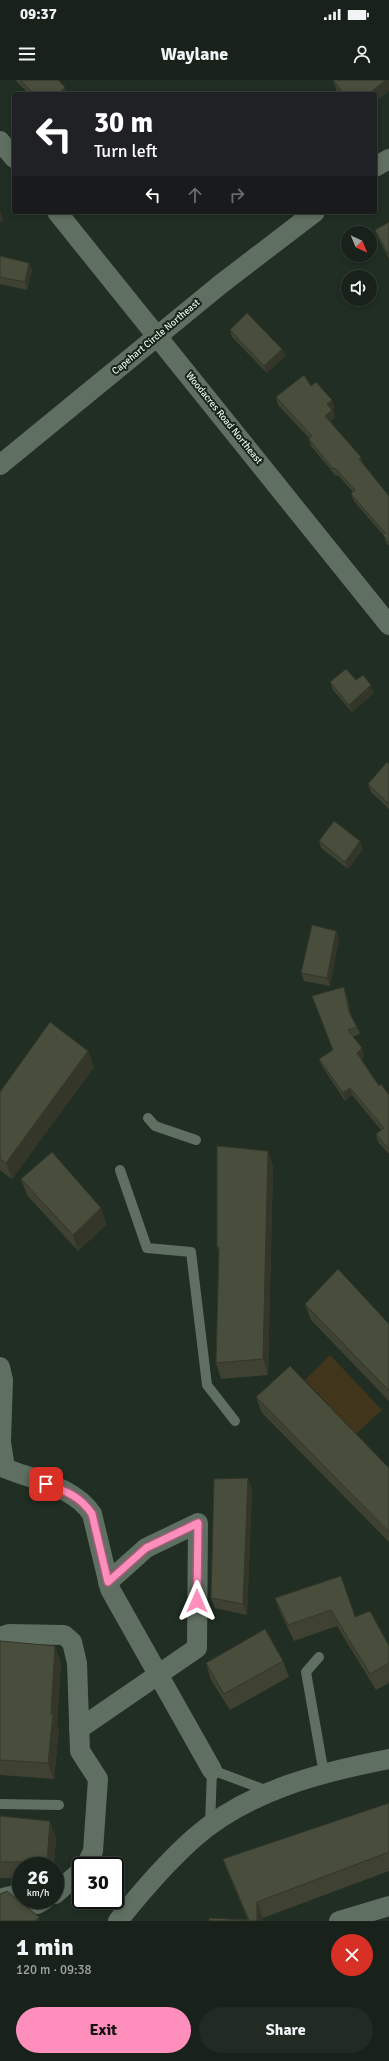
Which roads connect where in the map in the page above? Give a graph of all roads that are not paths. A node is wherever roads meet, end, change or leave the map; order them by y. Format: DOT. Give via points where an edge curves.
graph roads {
  1 [pos="0,141"];
  2 [pos="12,156"];
  3 [pos="389,159"];
  4 [pos="377,166"];
  5 [pos="60,214"];
  6 [pos="312,214"];
  7 [pos="158,337"];
  8 [pos="0,465"];
  9 [pos="389,625"];
  10 [pos="148,1118"];
  11 [pos="196,1140"];
  12 [pos="120,1170"];
  13 [pos="0,1367"];
  14 [pos="235,1421"];
  15 [pos="2,1467"];
  16 [pos="108,1582"];
  17 [pos="0,1637"];
  18 [pos="319,1657"];
  19 [pos="159,1675"];
  20 [pos="79,1729"];
  21 [pos="389,1759"];
  22 [pos="212,1770"];
  23 [pos="324,1774"];
  24 [pos="271,1792"];
  25 [pos="0,1804"];
  26 [pos="59,1805"];
  27 [pos="210,1826"];
  28 [pos="90,1857"];
  29 [pos="72,1880"];
  30 [pos="64,1886"];
  31 [pos="12,1896"];
  32 [pos="0,1899"];
  33 [pos="389,1906"];
  34 [pos="118,1921"];
  35 [pos="339,1921"];
  1 -- 2 [label="street"];
  3 -- 4 [label="street"];
  5 -- 7 [label="street, Woodacres Road Northeast"];
  6 -- 7 [label="street, Capehart Circle Northeast" via="221,284"];
  7 -- 8 [label="street, Capehart Circle Northeast"];
  7 -- 9 [label="street, Woodacres Road Northeast"];
  10 -- 11 [label="lane" via="155,1126"];
  12 -- 14 [label="lane" via="147,1248 191,1252 207,1385"];
  13 -- 15 [label="street" via="3,1380"];
  15 -- 16 [label="street" via="73,1494 86,1505 92,1514"];
  16 -- 19 [label="street"];
  16 -- 19 [label="street" via="146,1548 198,1523 197,1648"];
  17 -- 20 [label="street" via="9,1634 64,1635 72,1642 77,1663"];
  18 -- 23 [label="lane" via="306,1672"];
  19 -- 20 [label="street"];
  19 -- 22 [label="street"];
  20 -- 28 [label="street" via="80,1751 98,1779 93,1851"];
  21 -- 23 [label="street"];
  22 -- 24 [label="lane"];
  22 -- 27 [label="lane"];
  23 -- 24 [label="street"];
  24 -- 27 [label="street" via="228,1813"];
  25 -- 26 [label="lane"];
  27 -- 34 [label="street" via="194,1837 167,1864"];
  29 -- 30 [label="street"];
  31 -- 32 [label="street"];
  33 -- 35 [label="street"];
}
